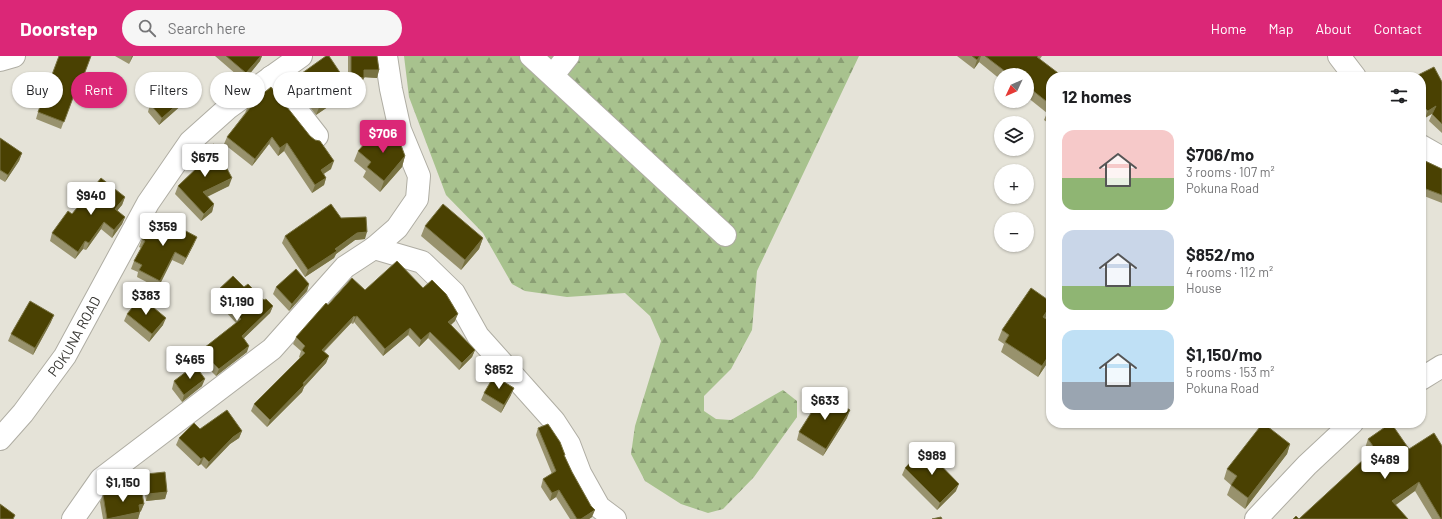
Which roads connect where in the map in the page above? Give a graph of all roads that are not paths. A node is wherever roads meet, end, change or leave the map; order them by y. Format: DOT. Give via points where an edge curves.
graph roads {
  1 [pos="14,56"];
  2 [pos="301,56"];
  3 [pos="386,56"];
  4 [pos="532,56"];
  5 [pos="568,56"];
  6 [pos="1339,56"];
  7 [pos="0,60"];
  8 [pos="1351,72"];
  9 [pos="552,75"];
  10 [pos="271,77"];
  11 [pos="317,136"];
  12 [pos="1426,149"];
  13 [pos="1442,158"];
  14 [pos="725,235"];
  15 [pos="374,248"];
  16 [pos="1442,366"];
  17 [pos="1426,376"];
  18 [pos="1347,428"];
  19 [pos="0,440"];
  20 [pos="73,519"];
  21 [pos="615,519"];
  22 [pos="1256,519"];
  1 -- 7 [label="street"];
  2 -- 10 [label="street, POKUNA ROAD"];
  3 -- 15 [label="street" via="400,130 419,176 417,200 397,228"];
  4 -- 9 [label="street"];
  5 -- 9 [label="street"];
  6 -- 8 [label="street"];
  9 -- 14 [label="street"];
  10 -- 11 [label="street"];
  10 -- 19 [label="street, POKUNA ROAD" via="228,108 190,142 148,203 66,356"];
  12 -- 13 [label="street"];
  15 -- 20 [label="street" via="345,267 272,350 101,479"];
  15 -- 21 [label="street" via="422,262 454,293 478,336 554,421 569,444 580,473 599,507"];
  16 -- 17 [label="street"];
  18 -- 22 [label="street" via="1307,464"];
}
